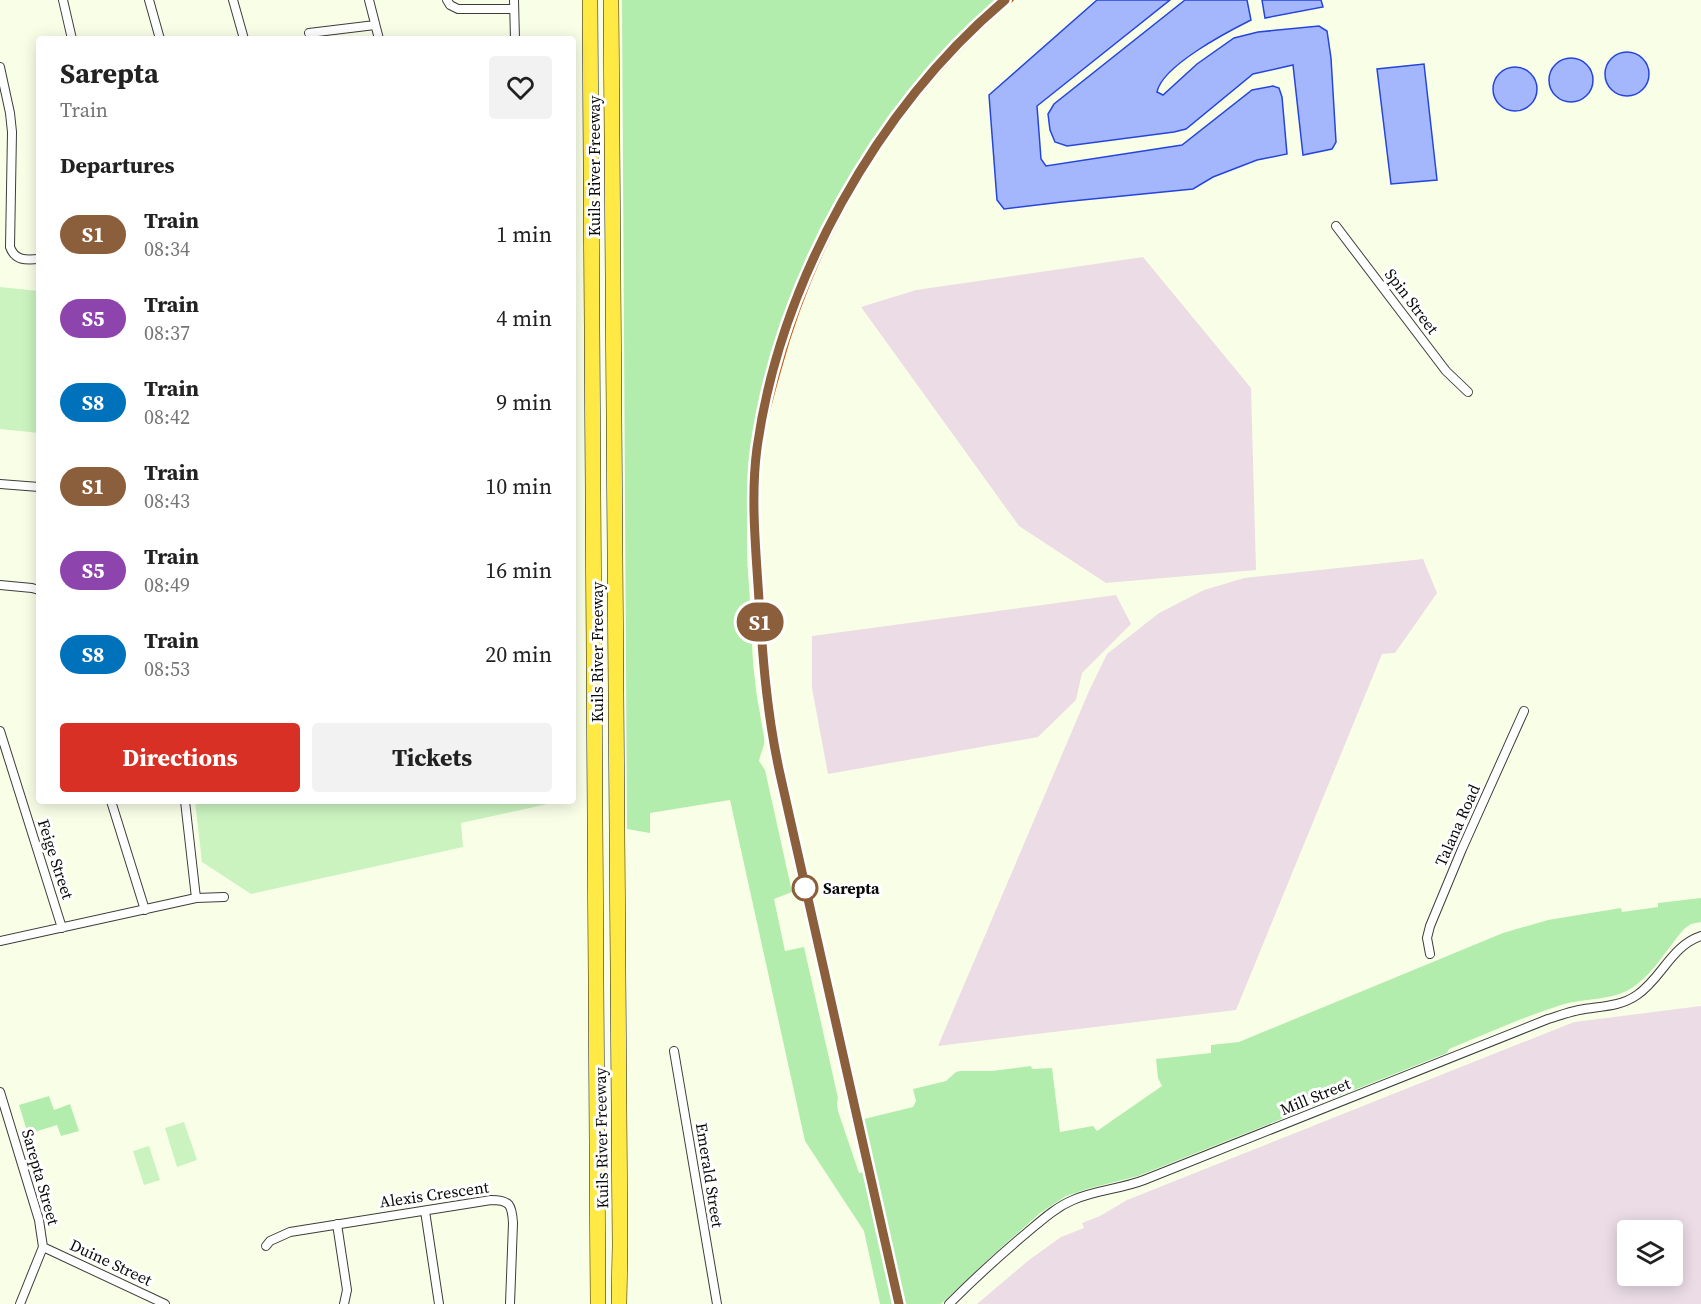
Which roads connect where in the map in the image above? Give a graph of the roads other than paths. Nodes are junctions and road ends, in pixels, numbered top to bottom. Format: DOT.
graph roads {
  1 [pos="63,0"];
  2 [pos="149,0"];
  3 [pos="234,0"];
  4 [pos="369,0"];
  5 [pos="447,0"];
  6 [pos="590,0"];
  7 [pos="610,0"];
  8 [pos="514,4"];
  9 [pos="375,25"];
  10 [pos="309,33"];
  11 [pos="71,36"];
  12 [pos="159,36"];
  13 [pos="243,36"];
  14 [pos="378,36"];
  15 [pos="515,36"];
  16 [pos="0,67"];
  17 [pos="1336,226"];
  18 [pos="36,259"];
  19 [pos="1468,392"];
  20 [pos="0,484"];
  21 [pos="36,488"];
  22 [pos="0,585"];
  23 [pos="36,589"];
  24 [pos="1524,711"];
  25 [pos="0,731"];
  26 [pos="112,804"];
  27 [pos="185,804"];
  28 [pos="224,897"];
  29 [pos="196,898"];
  30 [pos="145,910"];
  31 [pos="62,928"];
  32 [pos="1701,936"];
  33 [pos="0,941"];
  34 [pos="1430,954"];
  35 [pos="674,1051"];
  36 [pos="0,1092"];
  37 [pos="425,1211"];
  38 [pos="337,1224"];
  39 [pos="266,1246"];
  40 [pos="43,1247"];
  41 [pos="20,1304"];
  42 [pos="165,1304"];
  43 [pos="344,1304"];
  44 [pos="439,1304"];
  45 [pos="510,1304"];
  46 [pos="598,1304"];
  47 [pos="619,1304"];
  48 [pos="717,1304"];
  49 [pos="949,1304"];
  1 -- 11 [label="street"];
  2 -- 12 [label="street"];
  3 -- 13 [label="street"];
  4 -- 9 [label="street"];
  5 -- 8 [label="street"];
  6 -- 46 [label="highway, Kuils River Freeway"];
  7 -- 47 [label="highway, Kuils River Freeway"];
  8 -- 15 [label="street"];
  9 -- 10 [label="street"];
  9 -- 14 [label="street"];
  16 -- 18 [label="street"];
  17 -- 19 [label="street, Spin Street"];
  20 -- 21 [label="street"];
  22 -- 23 [label="street"];
  24 -- 34 [label="street, Talana Road"];
  25 -- 31 [label="street, Feige Street"];
  26 -- 30 [label="street"];
  27 -- 29 [label="street"];
  28 -- 29 [label="street"];
  29 -- 30 [label="street"];
  30 -- 31 [label="street"];
  31 -- 33 [label="street"];
  32 -- 49 [label="street, Mill Street"];
  35 -- 48 [label="street, Emerald Street"];
  36 -- 40 [label="street, Sarepta Street"];
  37 -- 38 [label="street, Alexis Crescent"];
  37 -- 44 [label="street"];
  37 -- 45 [label="street, Alexis Crescent"];
  38 -- 39 [label="street, Alexis Crescent"];
  38 -- 43 [label="street"];
  40 -- 41 [label="street, Sarepta Street"];
  40 -- 42 [label="street, Duine Street"];
}
